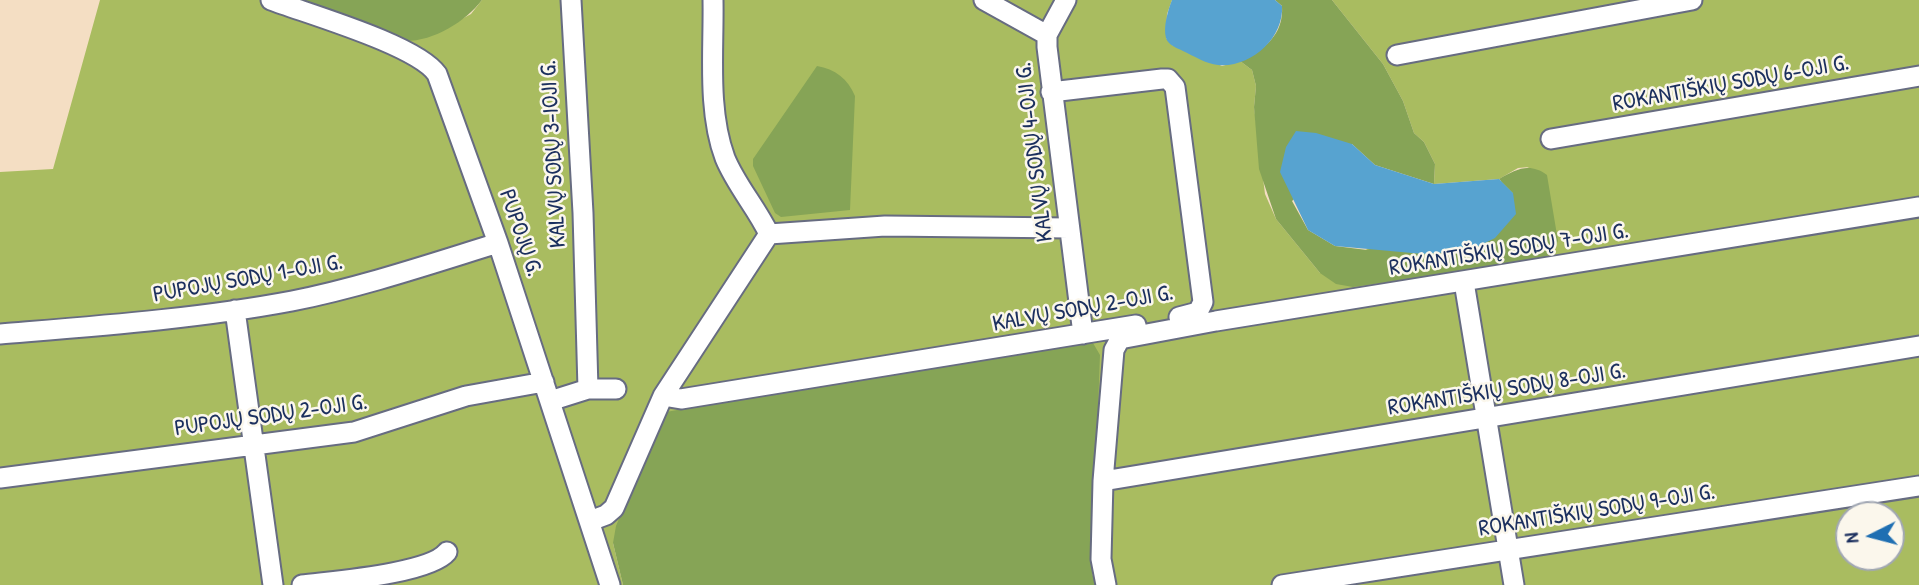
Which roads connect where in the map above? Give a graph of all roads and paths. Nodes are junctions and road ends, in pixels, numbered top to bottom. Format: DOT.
graph roads {
  1 [pos="271,0"];
  2 [pos="571,0"];
  3 [pos="713,0"];
  4 [pos="984,0"];
  5 [pos="1066,0"];
  6 [pos="1692,0"];
  7 [pos="1047,35"];
  8 [pos="1397,55"];
  9 [pos="1919,76"];
  10 [pos="1051,92"];
  11 [pos="1551,139"];
  12 [pos="1919,207"];
  13 [pos="1069,228"];
  14 [pos="769,234"];
  15 [pos="498,243"];
  16 [pos="1464,282"];
  17 [pos="235,310"];
  18 [pos="0,334"];
  19 [pos="1083,334"];
  20 [pos="1919,346"];
  21 [pos="588,389"];
  22 [pos="617,389"];
  23 [pos="547,391"];
  24 [pos="663,396"];
  25 [pos="1485,418"];
  26 [pos="252,445"];
  27 [pos="0,478"];
  28 [pos="1103,481"];
  29 [pos="1919,485"];
  30 [pos="590,521"];
  31 [pos="1508,549"];
  32 [pos="447,552"];
  33 [pos="273,585"];
  34 [pos="302,585"];
  35 [pos="610,585"];
  36 [pos="1106,585"];
  37 [pos="1282,585"];
  38 [pos="1514,585"];
  1 -- 15 [label="street, PUPOJŲ G."];
  2 -- 21 [label="street, KALVŲ SODŲ 3-IOJI G."];
  3 -- 14 [label="street"];
  4 -- 7 [label="street, KALVŲ SODŲ 4-OJI G."];
  5 -- 7 [label="street"];
  6 -- 8 [label="street"];
  7 -- 10 [label="street, KALVŲ SODŲ 4-OJI G."];
  9 -- 11 [label="street, ROKANTIŠKIŲ SODŲ 6-OJI G."];
  10 -- 13 [label="street, KALVŲ SODŲ 4-OJI G."];
  10 -- 19 [label="street, KALVŲ SODŲ 2-OJI G."];
  12 -- 16 [label="street, ROKANTIŠKIŲ SODŲ 7-OJI G."];
  13 -- 14 [label="street"];
  13 -- 19 [label="street, KALVŲ SODŲ 4-OJI G."];
  14 -- 24 [label="street"];
  15 -- 17 [label="street, PUPOJŲ SODŲ 1-OJI G."];
  15 -- 23 [label="street, PUPOJŲ G."];
  16 -- 25 [label="street"];
  16 -- 28 [label="street, ROKANTIŠKIŲ SODŲ 7-OJI G."];
  17 -- 18 [label="street, PUPOJŲ SODŲ 1-OJI G."];
  17 -- 26 [label="street"];
  19 -- 24 [label="street, KALVŲ SODŲ 2-OJI G."];
  20 -- 25 [label="street, ROKANTIŠKIŲ SODŲ 8-OJI G."];
  21 -- 22 [label="street"];
  21 -- 23 [label="street"];
  23 -- 26 [label="street, PUPOJŲ SODŲ 2-OJI G."];
  23 -- 30 [label="street, PUPOJŲ G."];
  24 -- 30 [label="street"];
  25 -- 28 [label="street, ROKANTIŠKIŲ SODŲ 8-OJI G."];
  25 -- 31 [label="street"];
  26 -- 27 [label="street, PUPOJŲ SODŲ 2-OJI G."];
  26 -- 33 [label="street"];
  28 -- 36 [label="street"];
  29 -- 31 [label="street, ROKANTIŠKIŲ SODŲ 9-OJI G."];
  30 -- 35 [label="street, PUPOJŲ G."];
  31 -- 37 [label="street, ROKANTIŠKIŲ SODŲ 9-OJI G."];
  31 -- 38 [label="street"];
  32 -- 34 [label="street"];
}
